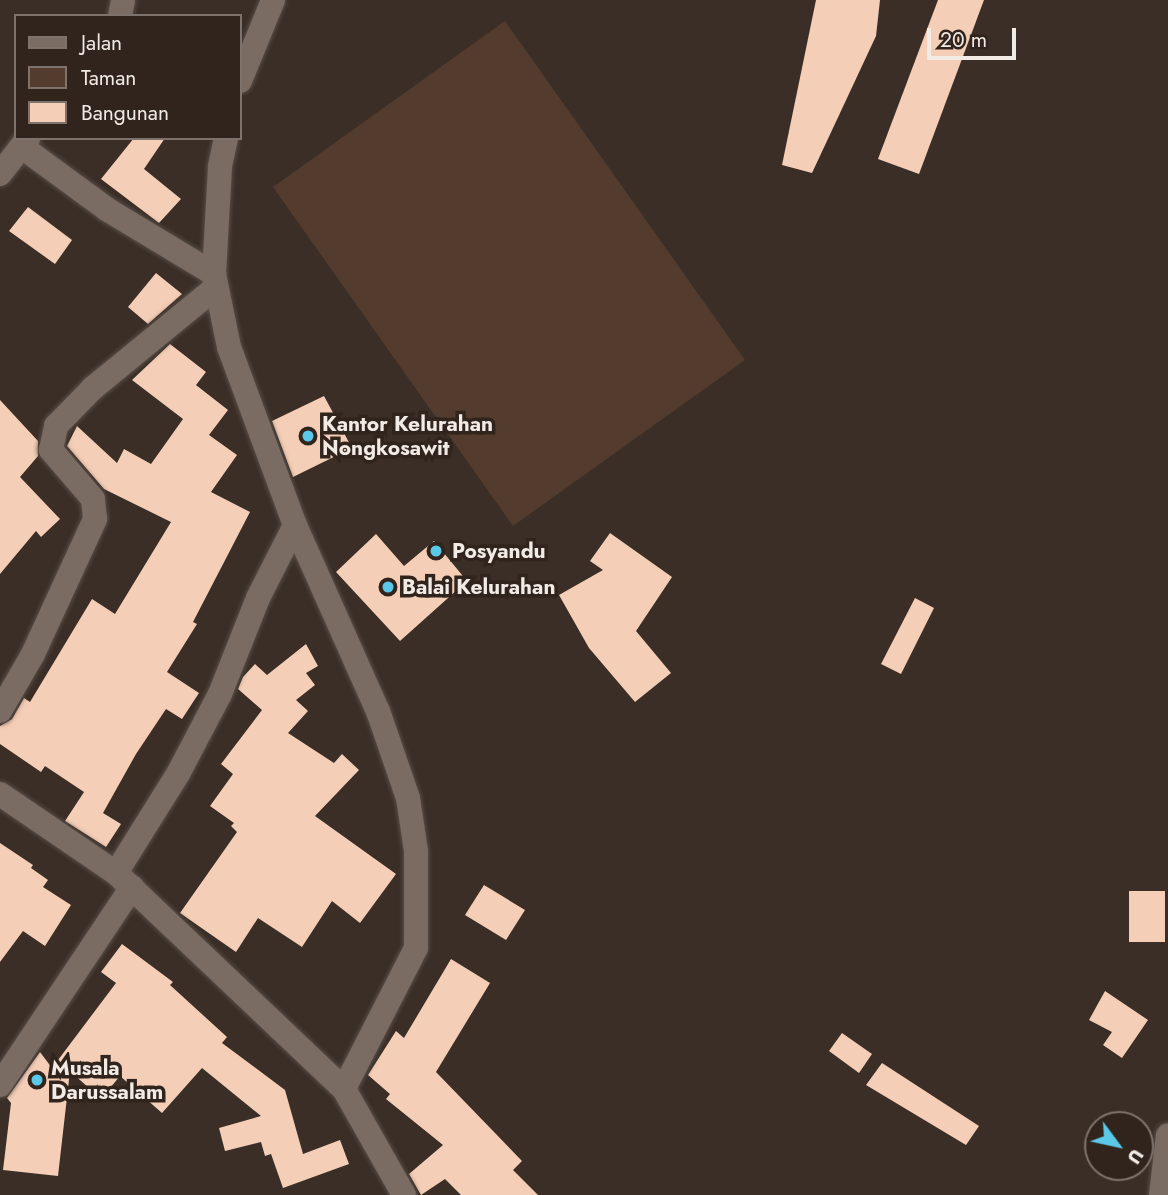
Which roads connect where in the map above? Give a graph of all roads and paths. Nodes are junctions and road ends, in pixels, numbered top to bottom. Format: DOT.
graph roads {
  1 [pos="273,0"];
  2 [pos="242,76"];
  3 [pos="226,140"];
  4 [pos="25,142"];
  5 [pos="0,174"];
  6 [pos="214,281"];
  7 [pos="295,525"];
  8 [pos="0,711"];
  9 [pos="0,794"];
  10 [pos="124,880"];
  11 [pos="0,1085"];
  12 [pos="344,1089"];
  13 [pos="1168,1135"];
  14 [pos="404,1195"];
  15 [pos="1161,1195"];
  1 -- 2 [label="street"];
  3 -- 6 [label="street"];
  4 -- 5 [label="street"];
  4 -- 6 [label="street"];
  6 -- 7 [label="street"];
  6 -- 8 [label="street"];
  7 -- 10 [label="street"];
  7 -- 12 [label="street"];
  9 -- 10 [label="street"];
  10 -- 11 [label="street"];
  10 -- 12 [label="street"];
  12 -- 14 [label="street"];
  13 -- 15 [label="street"];
}
